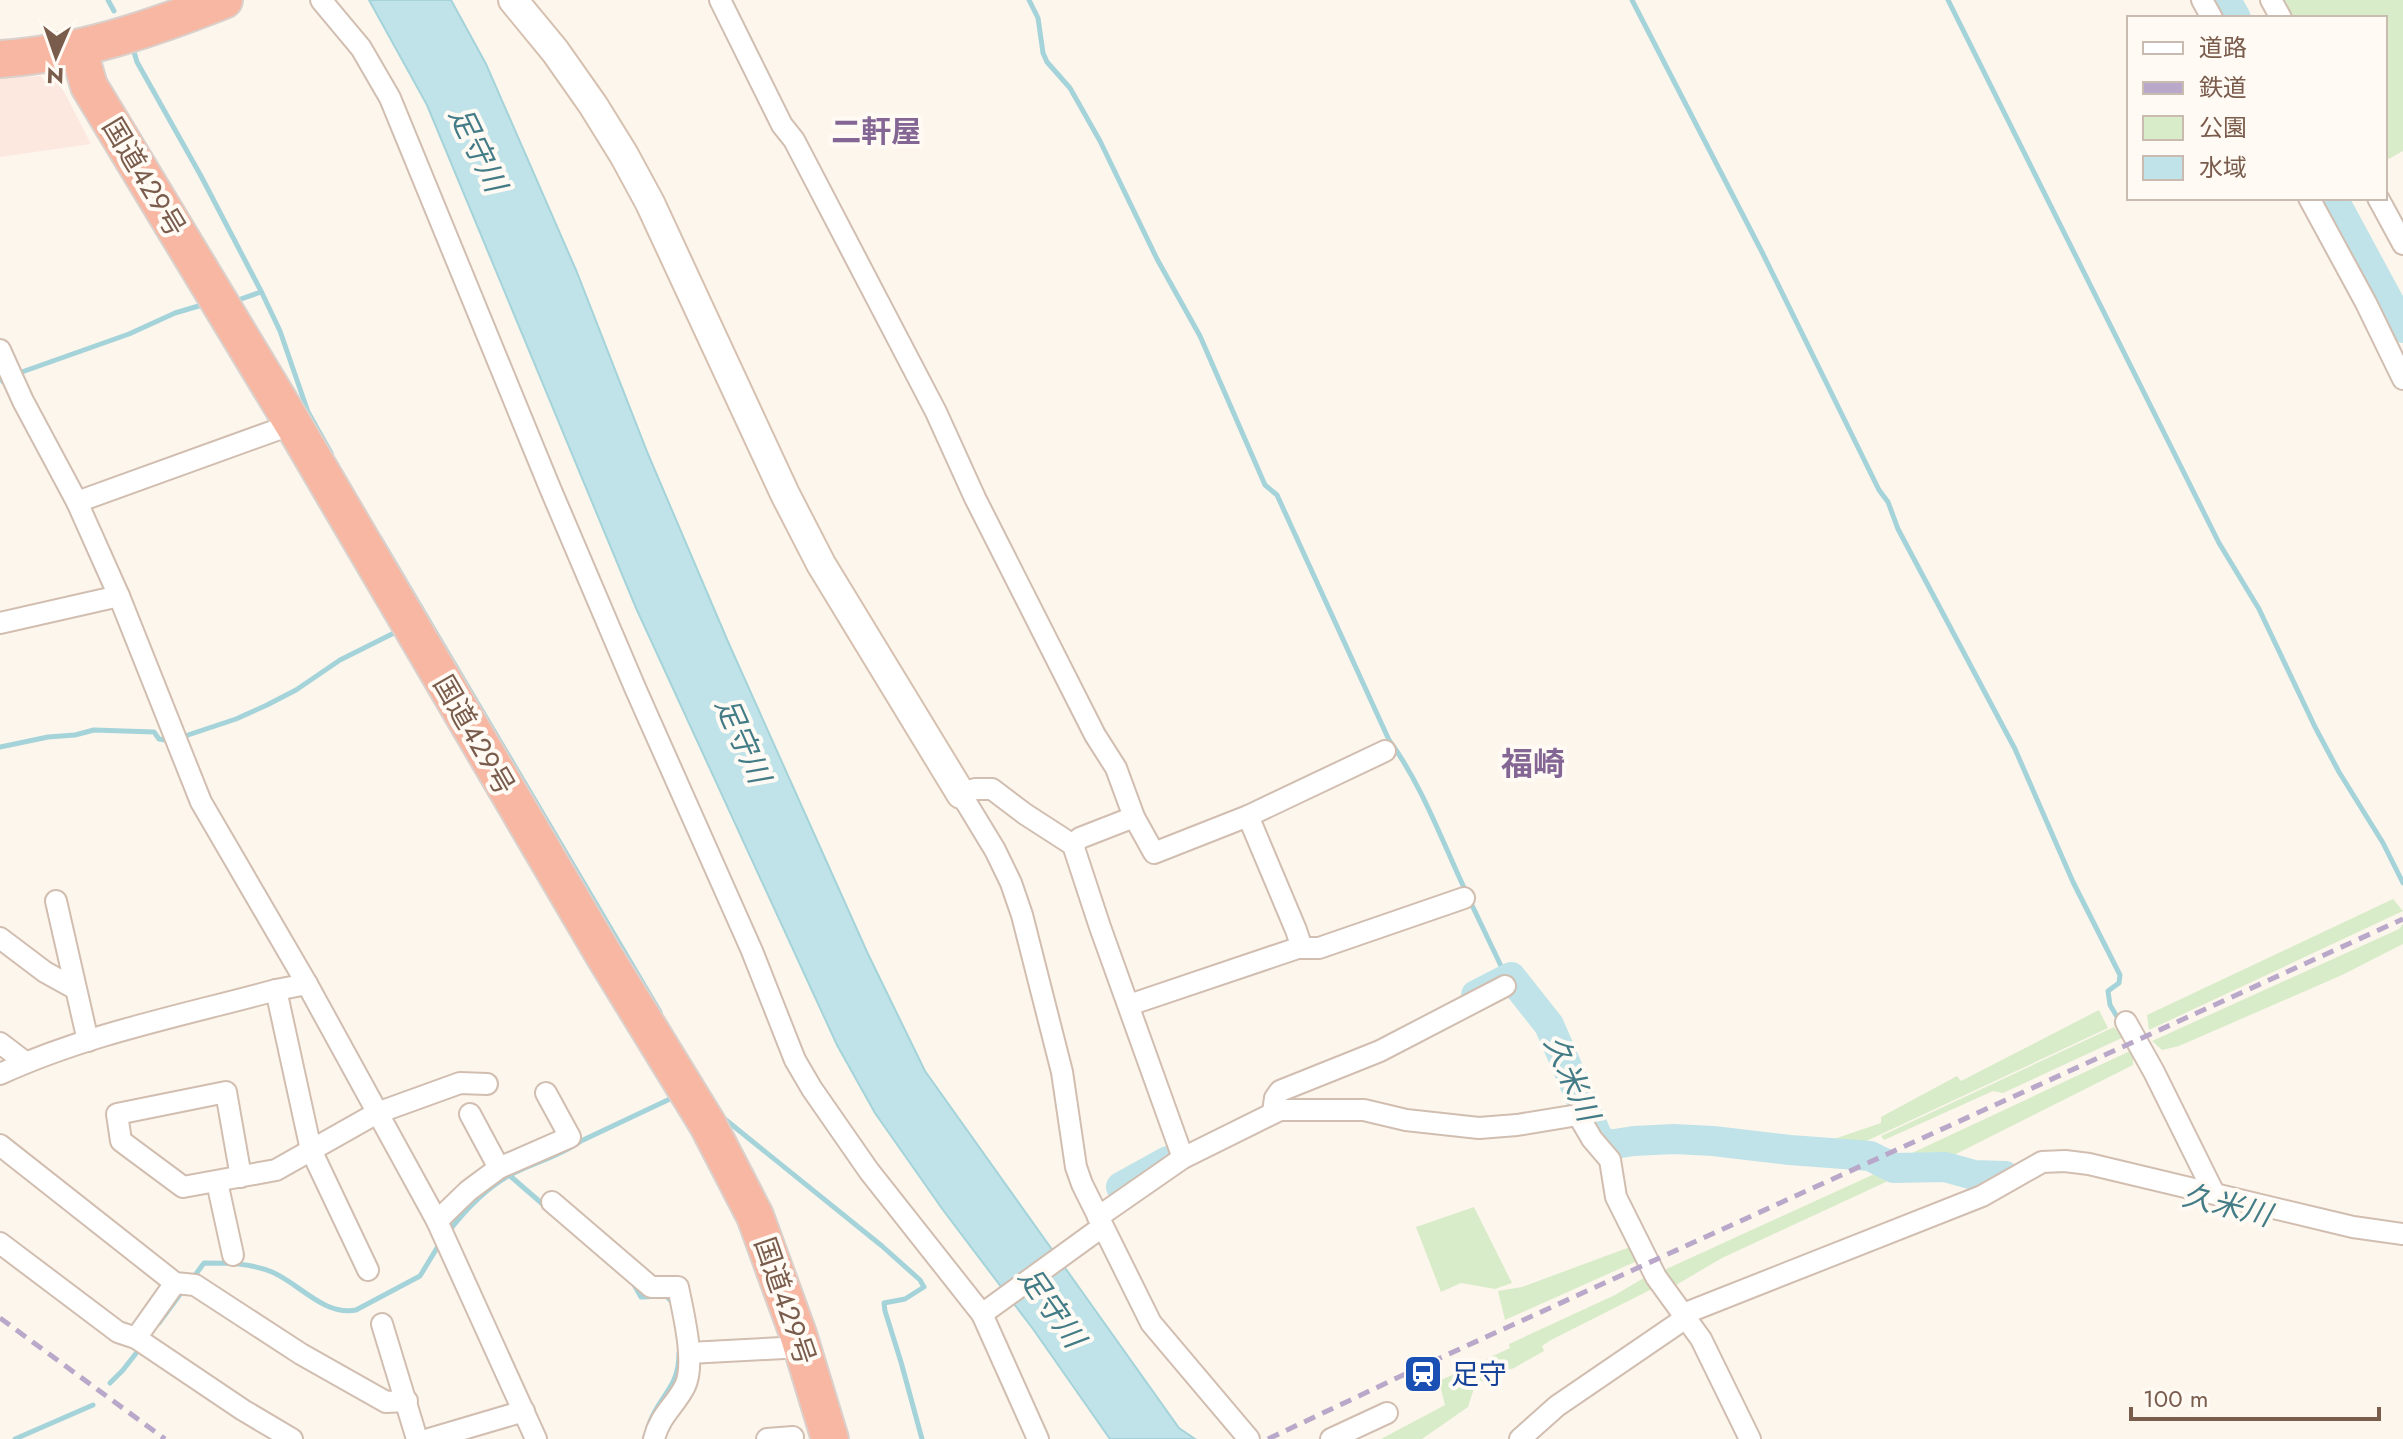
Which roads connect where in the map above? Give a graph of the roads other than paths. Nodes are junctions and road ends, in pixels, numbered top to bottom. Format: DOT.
graph roads {
  1 [pos="224,0"];
  2 [pos="321,0"];
  3 [pos="513,0"];
  4 [pos="720,0"];
  5 [pos="78,48"];
  6 [pos="0,59"];
  7 [pos="2310,200"];
  8 [pos="2379,200"];
  9 [pos="2403,244"];
  10 [pos="0,350"];
  11 [pos="2403,379"];
  12 [pos="293,424"];
  13 [pos="77,502"];
  14 [pos="119,596"];
  15 [pos="0,623"];
  16 [pos="1385,751"];
  17 [pos="961,794"];
  18 [pos="1248,816"];
  19 [pos="1134,817"];
  20 [pos="1073,845"];
  21 [pos="1464,898"];
  22 [pos="56,901"];
  23 [pos="0,938"];
  24 [pos="1302,948"];
  25 [pos="307,984"];
  26 [pos="1505,986"];
  27 [pos="74,988"];
  28 [pos="276,990"];
  29 [pos="1129,1005"];
  30 [pos="2126,1022"];
  31 [pos="88,1041"];
  32 [pos="0,1043"];
  33 [pos="25,1062"];
  34 [pos="0,1074"];
  35 [pos="487,1084"];
  36 [pos="546,1093"];
  37 [pos="1273,1112"];
  38 [pos="377,1113"];
  39 [pos="470,1114"];
  40 [pos="0,1145"];
  41 [pos="311,1150"];
  42 [pos="1183,1158"];
  43 [pos="499,1168"];
  44 [pos="241,1177"];
  45 [pos="217,1182"];
  46 [pos="2214,1193"];
  47 [pos="552,1202"];
  48 [pos="437,1221"];
  49 [pos="1096,1227"];
  50 [pos="2403,1234"];
  51 [pos="0,1243"];
  52 [pos="233,1255"];
  53 [pos="368,1270"];
  54 [pos="184,1284"];
  55 [pos="985,1312"];
  56 [pos="1684,1317"];
  57 [pos="382,1324"];
  58 [pos="141,1341"];
  59 [pos="802,1347"];
  60 [pos="689,1353"];
  61 [pos="407,1401"];
  62 [pos="524,1411"];
  63 [pos="1387,1413"];
  64 [pos="793,1437"];
  65 [pos="292,1439"];
  66 [pos="417,1439"];
  67 [pos="429,1439"];
  68 [pos="536,1439"];
  69 [pos="654,1439"];
  70 [pos="767,1439"];
  71 [pos="830,1439"];
  72 [pos="1038,1439"];
  73 [pos="1249,1439"];
  74 [pos="1331,1439"];
  75 [pos="1520,1439"];
  76 [pos="1750,1439"];
  1 -- 5 [label="highway"];
  2 -- 55 [label="street"];
  3 -- 17 [label="street"];
  4 -- 19 [label="street"];
  5 -- 6 [label="highway"];
  5 -- 12 [label="highway, 国道429号"];
  7 -- 11 [label="street"];
  8 -- 9 [label="street"];
  10 -- 13 [label="street"];
  12 -- 13 [label="street"];
  12 -- 59 [label="highway, 国道429号"];
  13 -- 14 [label="street"];
  14 -- 15 [label="street"];
  14 -- 25 [label="street"];
  16 -- 18 [label="street"];
  17 -- 20 [label="street"];
  17 -- 49 [label="street"];
  18 -- 19 [label="street"];
  18 -- 24 [label="street"];
  19 -- 20 [label="street"];
  20 -- 29 [label="street"];
  21 -- 24 [label="street"];
  22 -- 27 [label="street"];
  23 -- 27 [label="street"];
  24 -- 29 [label="street"];
  25 -- 28 [label="street"];
  25 -- 38 [label="street"];
  26 -- 37 [label="street"];
  27 -- 31 [label="street"];
  28 -- 31 [label="street"];
  28 -- 41 [label="street"];
  29 -- 42 [label="street"];
  30 -- 46 [label="street"];
  31 -- 33 [label="street"];
  32 -- 33 [label="street"];
  33 -- 34 [label="street"];
  35 -- 38 [label="street"];
  36 -- 43 [label="street"];
  37 -- 42 [label="street"];
  37 -- 56 [label="street"];
  38 -- 41 [label="street"];
  38 -- 48 [label="street"];
  39 -- 43 [label="street"];
  40 -- 54 [label="street"];
  41 -- 44 [label="street"];
  41 -- 53 [label="street"];
  42 -- 49 [label="street"];
  43 -- 48 [label="street"];
  44 -- 45 [label="street"];
  44 -- 45 [label="street"];
  45 -- 52 [label="street"];
  46 -- 50 [label="street"];
  46 -- 56 [label="street"];
  47 -- 60 [label="street"];
  48 -- 62 [label="street"];
  49 -- 55 [label="street"];
  49 -- 73 [label="street"];
  51 -- 58 [label="street"];
  54 -- 58 [label="street"];
  54 -- 61 [label="street"];
  55 -- 72 [label="street"];
  56 -- 75 [label="street"];
  56 -- 76 [label="street"];
  57 -- 61 [label="street"];
  58 -- 65 [label="street"];
  59 -- 60 [label="street"];
  59 -- 71 [label="highway, 国道429号"];
  60 -- 69 [label="street"];
  61 -- 66 [label="street"];
  62 -- 67 [label="street"];
  62 -- 68 [label="street"];
  63 -- 74 [label="street"];
  64 -- 70 [label="street"];
}
